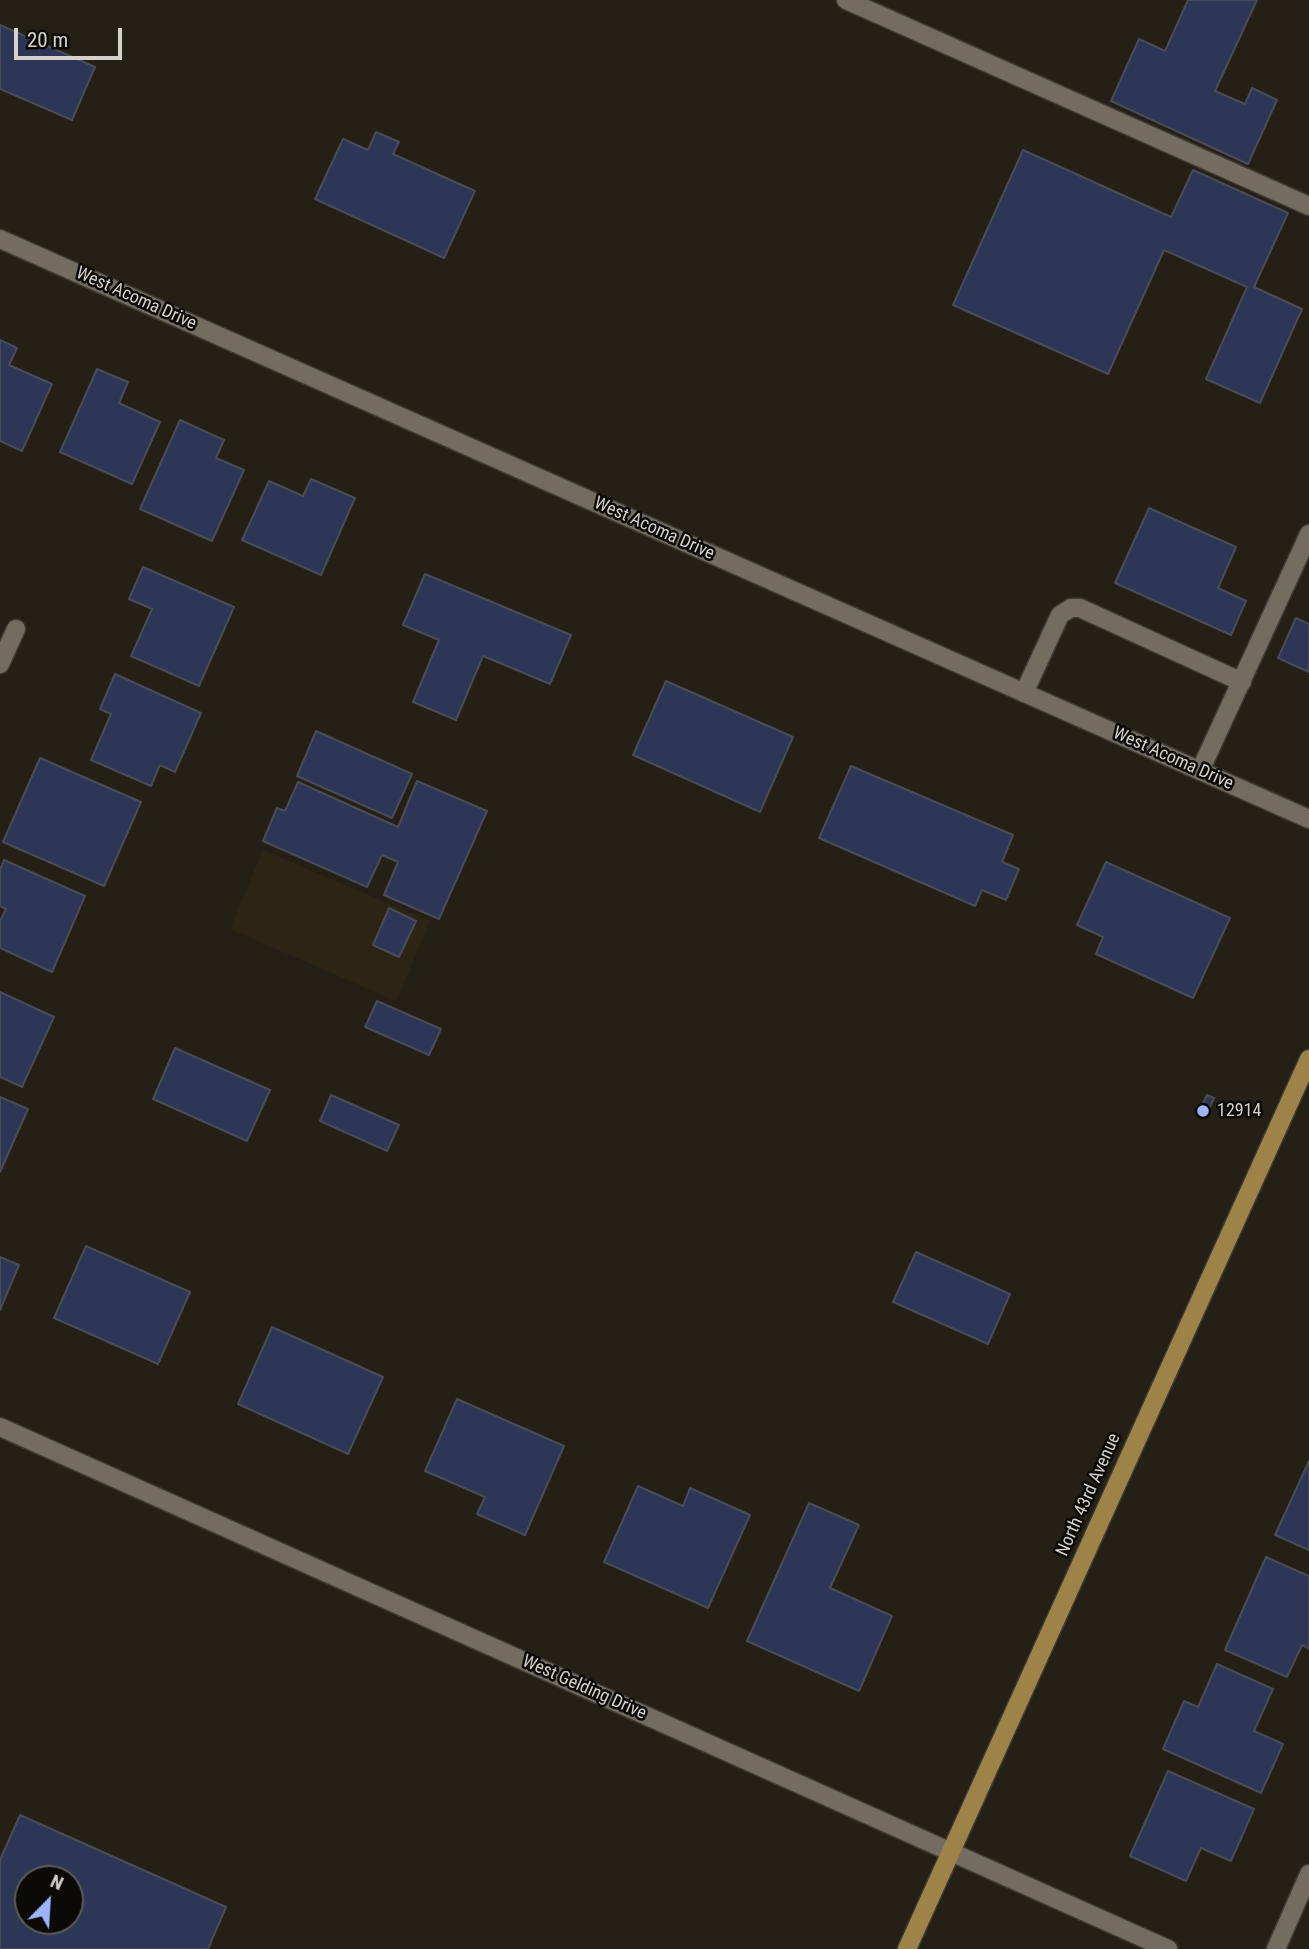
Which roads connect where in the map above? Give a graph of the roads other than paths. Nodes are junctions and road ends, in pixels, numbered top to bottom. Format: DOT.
graph roads {
  1 [pos="846,0"];
  2 [pos="1309,206"];
  3 [pos="0,239"];
  4 [pos="1309,534"];
  5 [pos="16,629"];
  6 [pos="0,664"];
  7 [pos="1242,681"];
  8 [pos="1024,693"];
  9 [pos="1200,771"];
  10 [pos="1309,819"];
  11 [pos="1309,1059"];
  12 [pos="0,1427"];
  13 [pos="950,1852"];
  14 [pos="1309,1874"];
  15 [pos="907,1949"];
  16 [pos="1168,1949"];
  17 [pos="1276,1949"];
  1 -- 2 [label="street"];
  3 -- 8 [label="street, West Acoma Drive"];
  4 -- 7 [label="street"];
  5 -- 6 [label="street"];
  7 -- 8 [label="street"];
  7 -- 9 [label="street"];
  8 -- 9 [label="street, West Acoma Drive"];
  9 -- 10 [label="street, West Acoma Drive"];
  11 -- 13 [label="main road, North 43rd Avenue"];
  12 -- 13 [label="street, West Gelding Drive"];
  13 -- 15 [label="main road, North 43rd Avenue"];
  13 -- 16 [label="street, West Gelding Drive"];
  14 -- 17 [label="street"];
}
